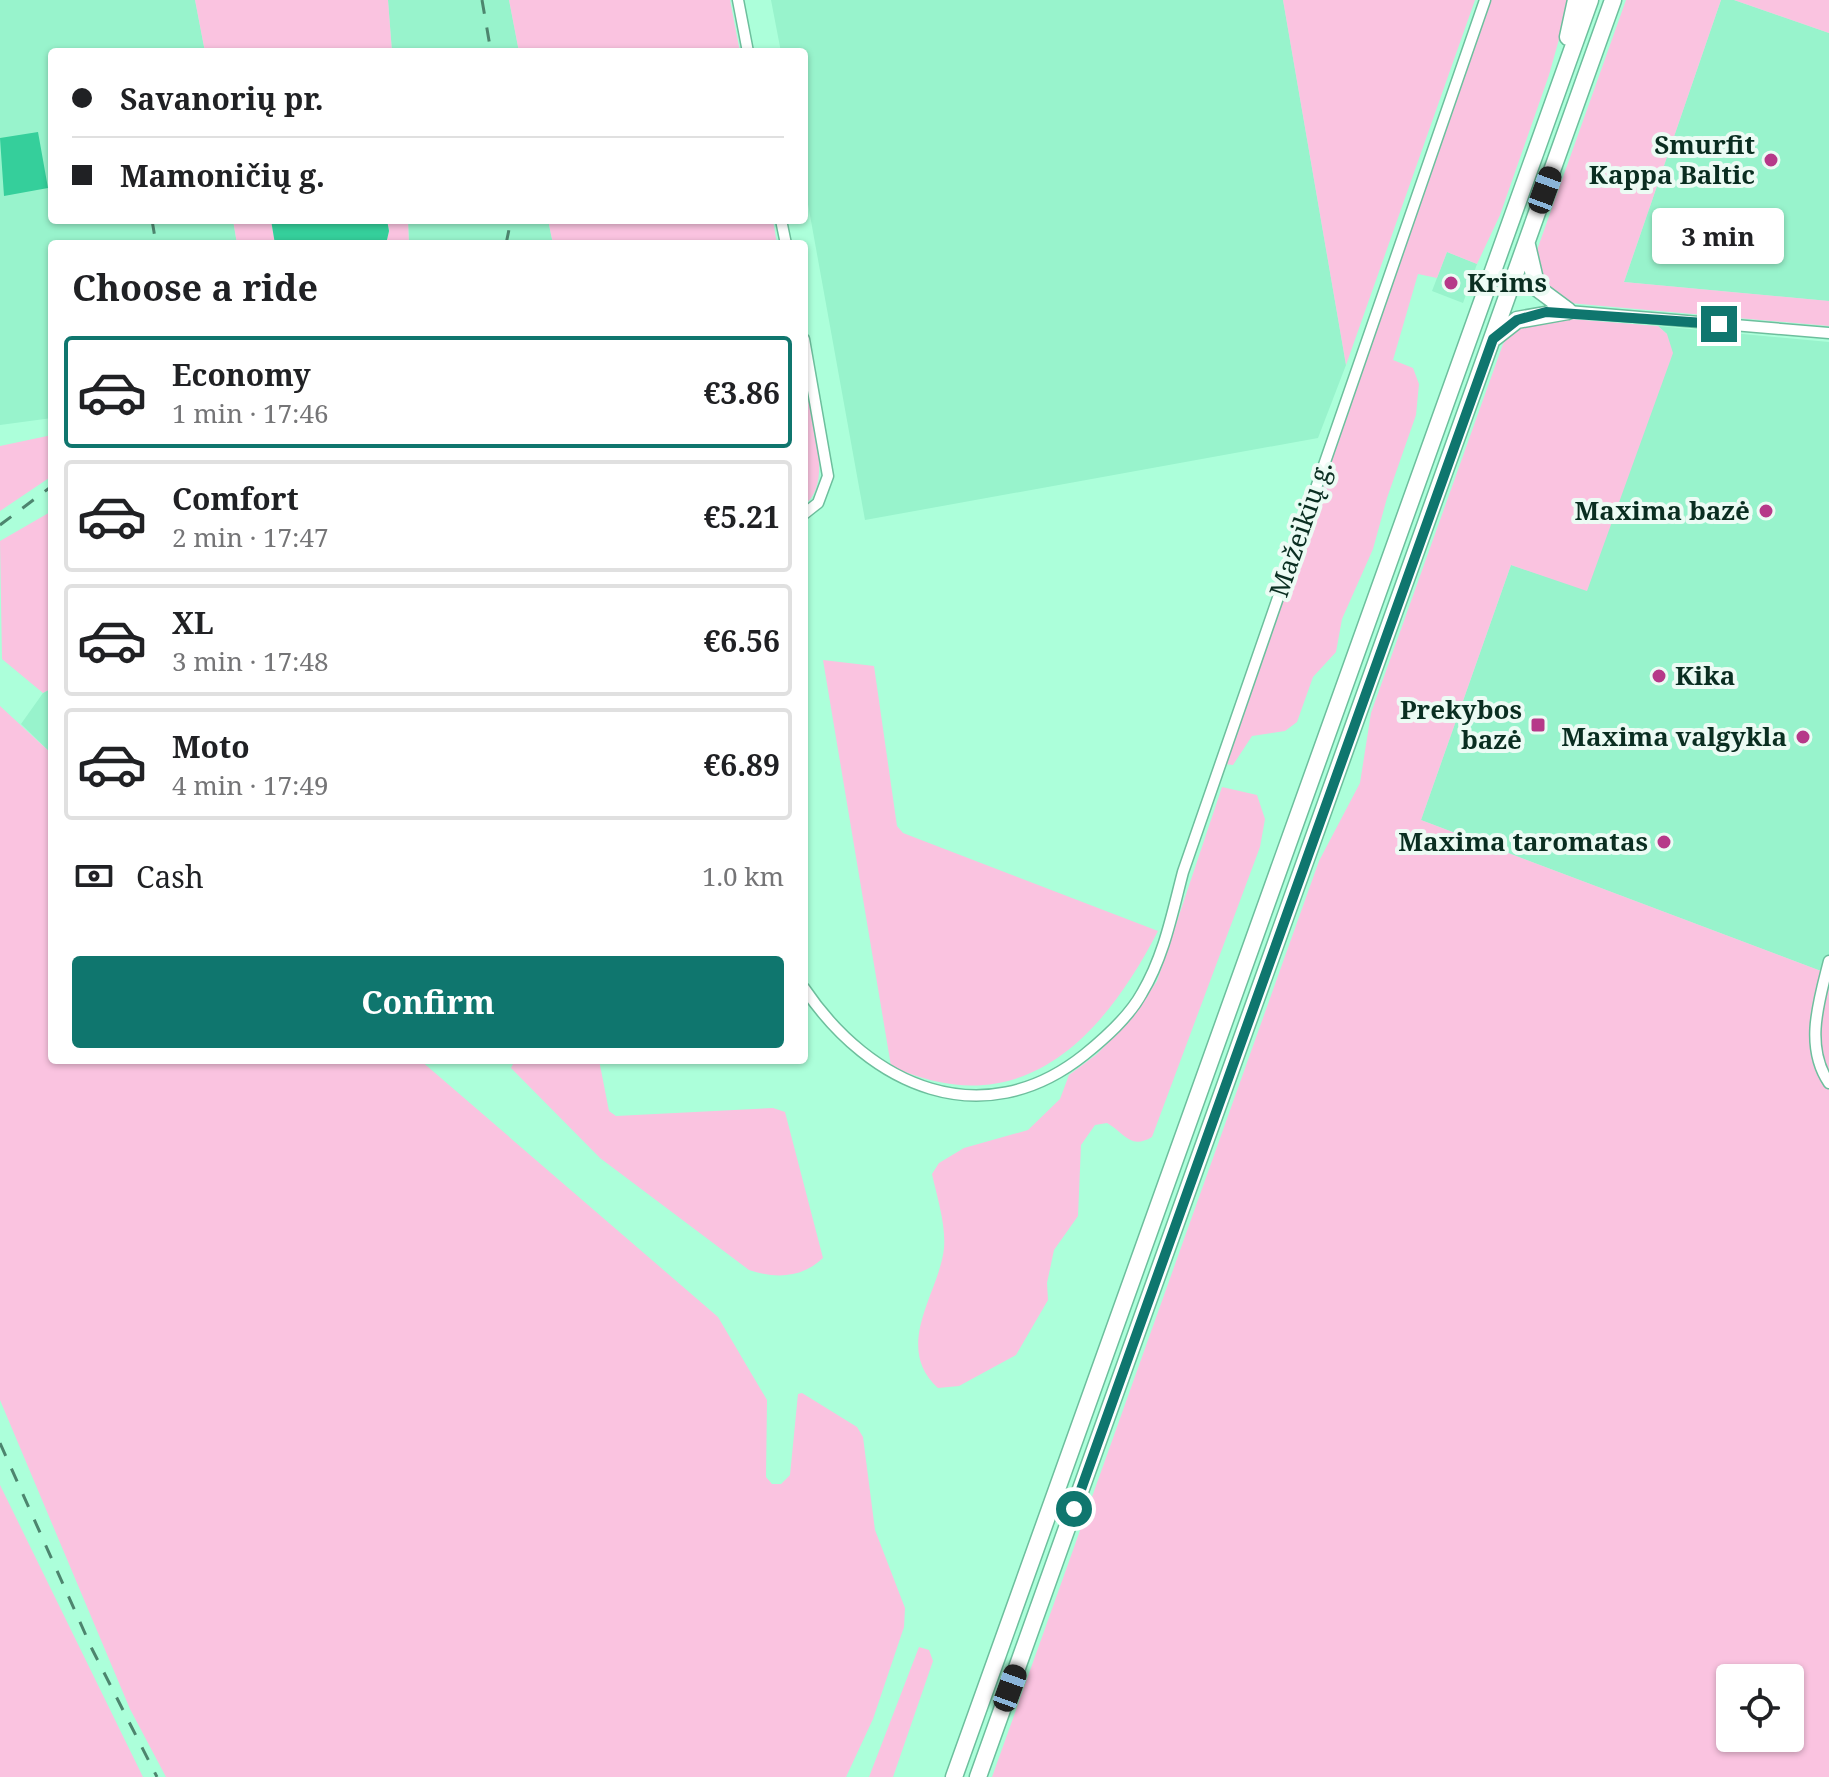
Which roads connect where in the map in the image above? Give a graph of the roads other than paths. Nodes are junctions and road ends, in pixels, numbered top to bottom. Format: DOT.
graph roads {
  1 [pos="738,0"];
  2 [pos="1485,0"];
  3 [pos="1576,0"];
  4 [pos="1590,0"];
  5 [pos="1613,0"];
  6 [pos="747,48"];
  7 [pos="1552,106"];
  8 [pos="1526,243"];
  9 [pos="1568,311"];
  10 [pos="1829,333"];
  11 [pos="1493,339"];
  12 [pos="808,362"];
  13 [pos="808,511"];
  14 [pos="1829,961"];
  15 [pos="808,993"];
  16 [pos="1829,1083"];
  17 [pos="954,1777"];
  18 [pos="978,1777"];
  1 -- 6 [label="street"];
  2 -- 15 [label="street, Mažeikių g."];
  3 -- 7 [label="highway"];
  4 -- 7 [label="highway"];
  5 -- 8 [label="highway"];
  7 -- 17 [label="highway"];
  8 -- 9 [label="highway"];
  8 -- 11 [label="highway"];
  9 -- 10 [label="street"];
  9 -- 11 [label="highway"];
  11 -- 18 [label="highway"];
  12 -- 13 [label="street"];
  14 -- 16 [label="street"];
}
